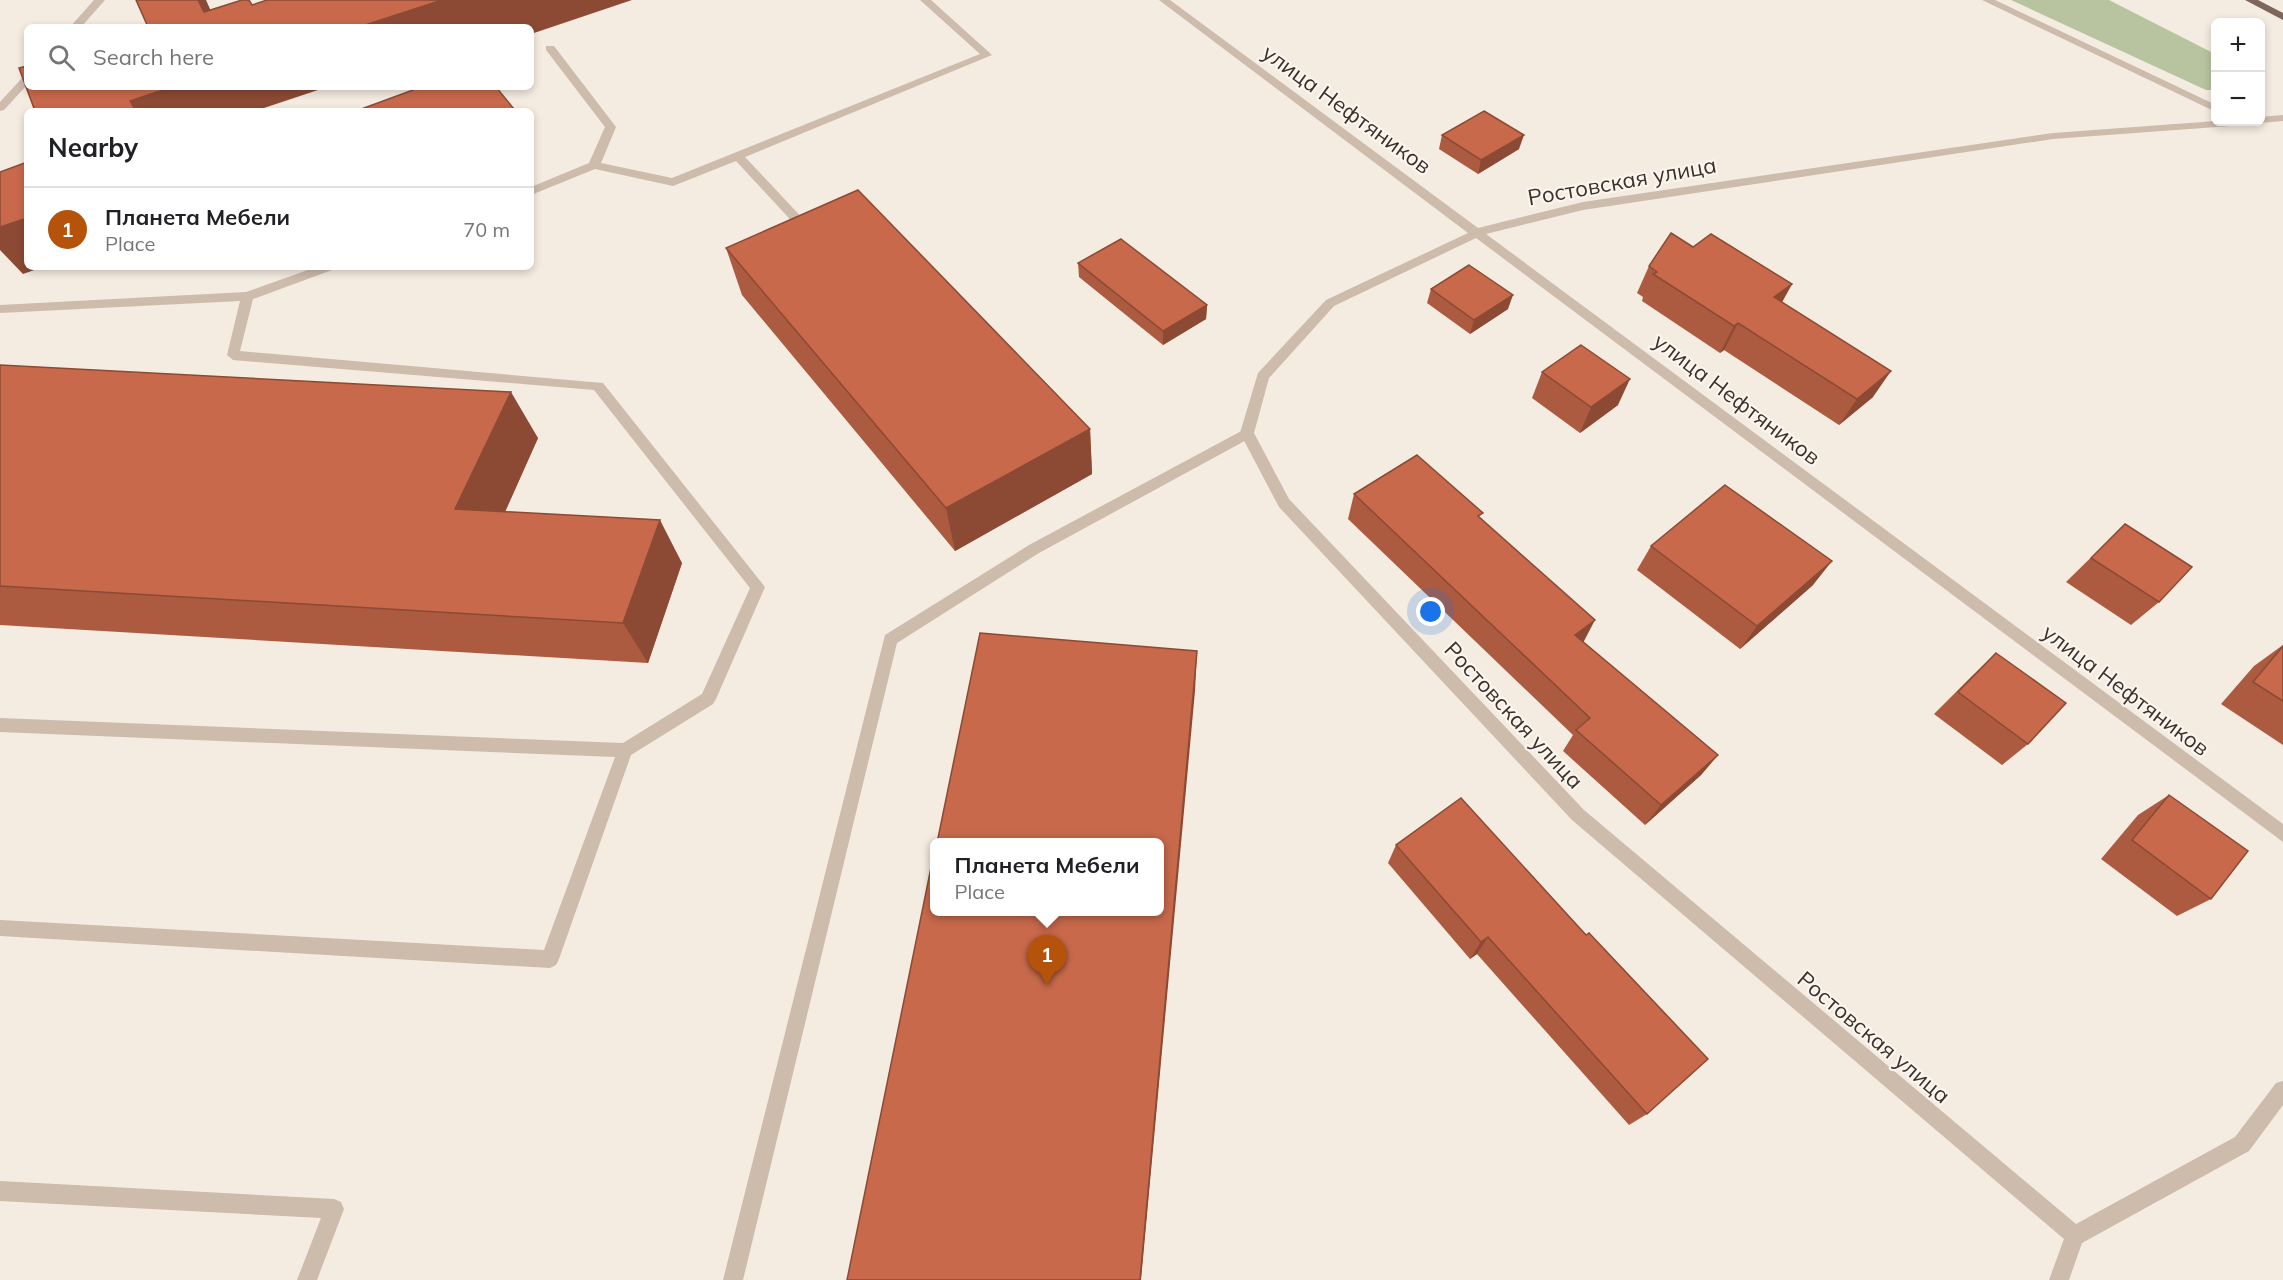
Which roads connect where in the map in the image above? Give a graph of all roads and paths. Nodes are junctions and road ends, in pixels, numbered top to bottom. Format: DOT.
graph roads {
  1 [pos="100,0"];
  2 [pos="925,0"];
  3 [pos="1164,0"];
  4 [pos="1987,0"];
  5 [pos="2250,0"];
  6 [pos="2283,17"];
  7 [pos="78,24"];
  8 [pos="550,48"];
  9 [pos="24,82"];
  10 [pos="2211,107"];
  11 [pos="0,108"];
  12 [pos="2283,118"];
  13 [pos="2265,120"];
  14 [pos="2211,125"];
  15 [pos="738,156"];
  16 [pos="594,165"];
  17 [pos="534,190"];
  18 [pos="803,226"];
  19 [pos="1479,232"];
  20 [pos="320,270"];
  21 [pos="247,296"];
  22 [pos="0,309"];
  23 [pos="1247,433"];
  24 [pos="0,725"];
  25 [pos="625,750"];
  26 [pos="2283,834"];
  27 [pos="0,928"];
  28 [pos="2283,1090"];
  29 [pos="0,1191"];
  30 [pos="2075,1236"];
  31 [pos="307,1280"];
  32 [pos="733,1280"];
  33 [pos="2059,1280"];
  1 -- 7 [label="street"];
  2 -- 15 [label="street"];
  3 -- 19 [label="street, улица Нефтяников"];
  4 -- 10 [label="street"];
  5 -- 6 [label="main road"];
  8 -- 16 [label="street"];
  9 -- 11 [label="street"];
  12 -- 13 [label="street"];
  14 -- 19 [label="street, Ростовская улица"];
  15 -- 16 [label="street"];
  15 -- 18 [label="street"];
  16 -- 17 [label="street"];
  19 -- 23 [label="street, Ростовская улица"];
  19 -- 26 [label="street, улица Нефтяников"];
  20 -- 21 [label="street"];
  21 -- 22 [label="street"];
  21 -- 25 [label="street"];
  23 -- 30 [label="street, Ростовская улица"];
  23 -- 32 [label="street"];
  24 -- 25 [label="street"];
  25 -- 27 [label="street"];
  28 -- 30 [label="street"];
  29 -- 31 [label="street"];
  30 -- 33 [label="street"];
}
